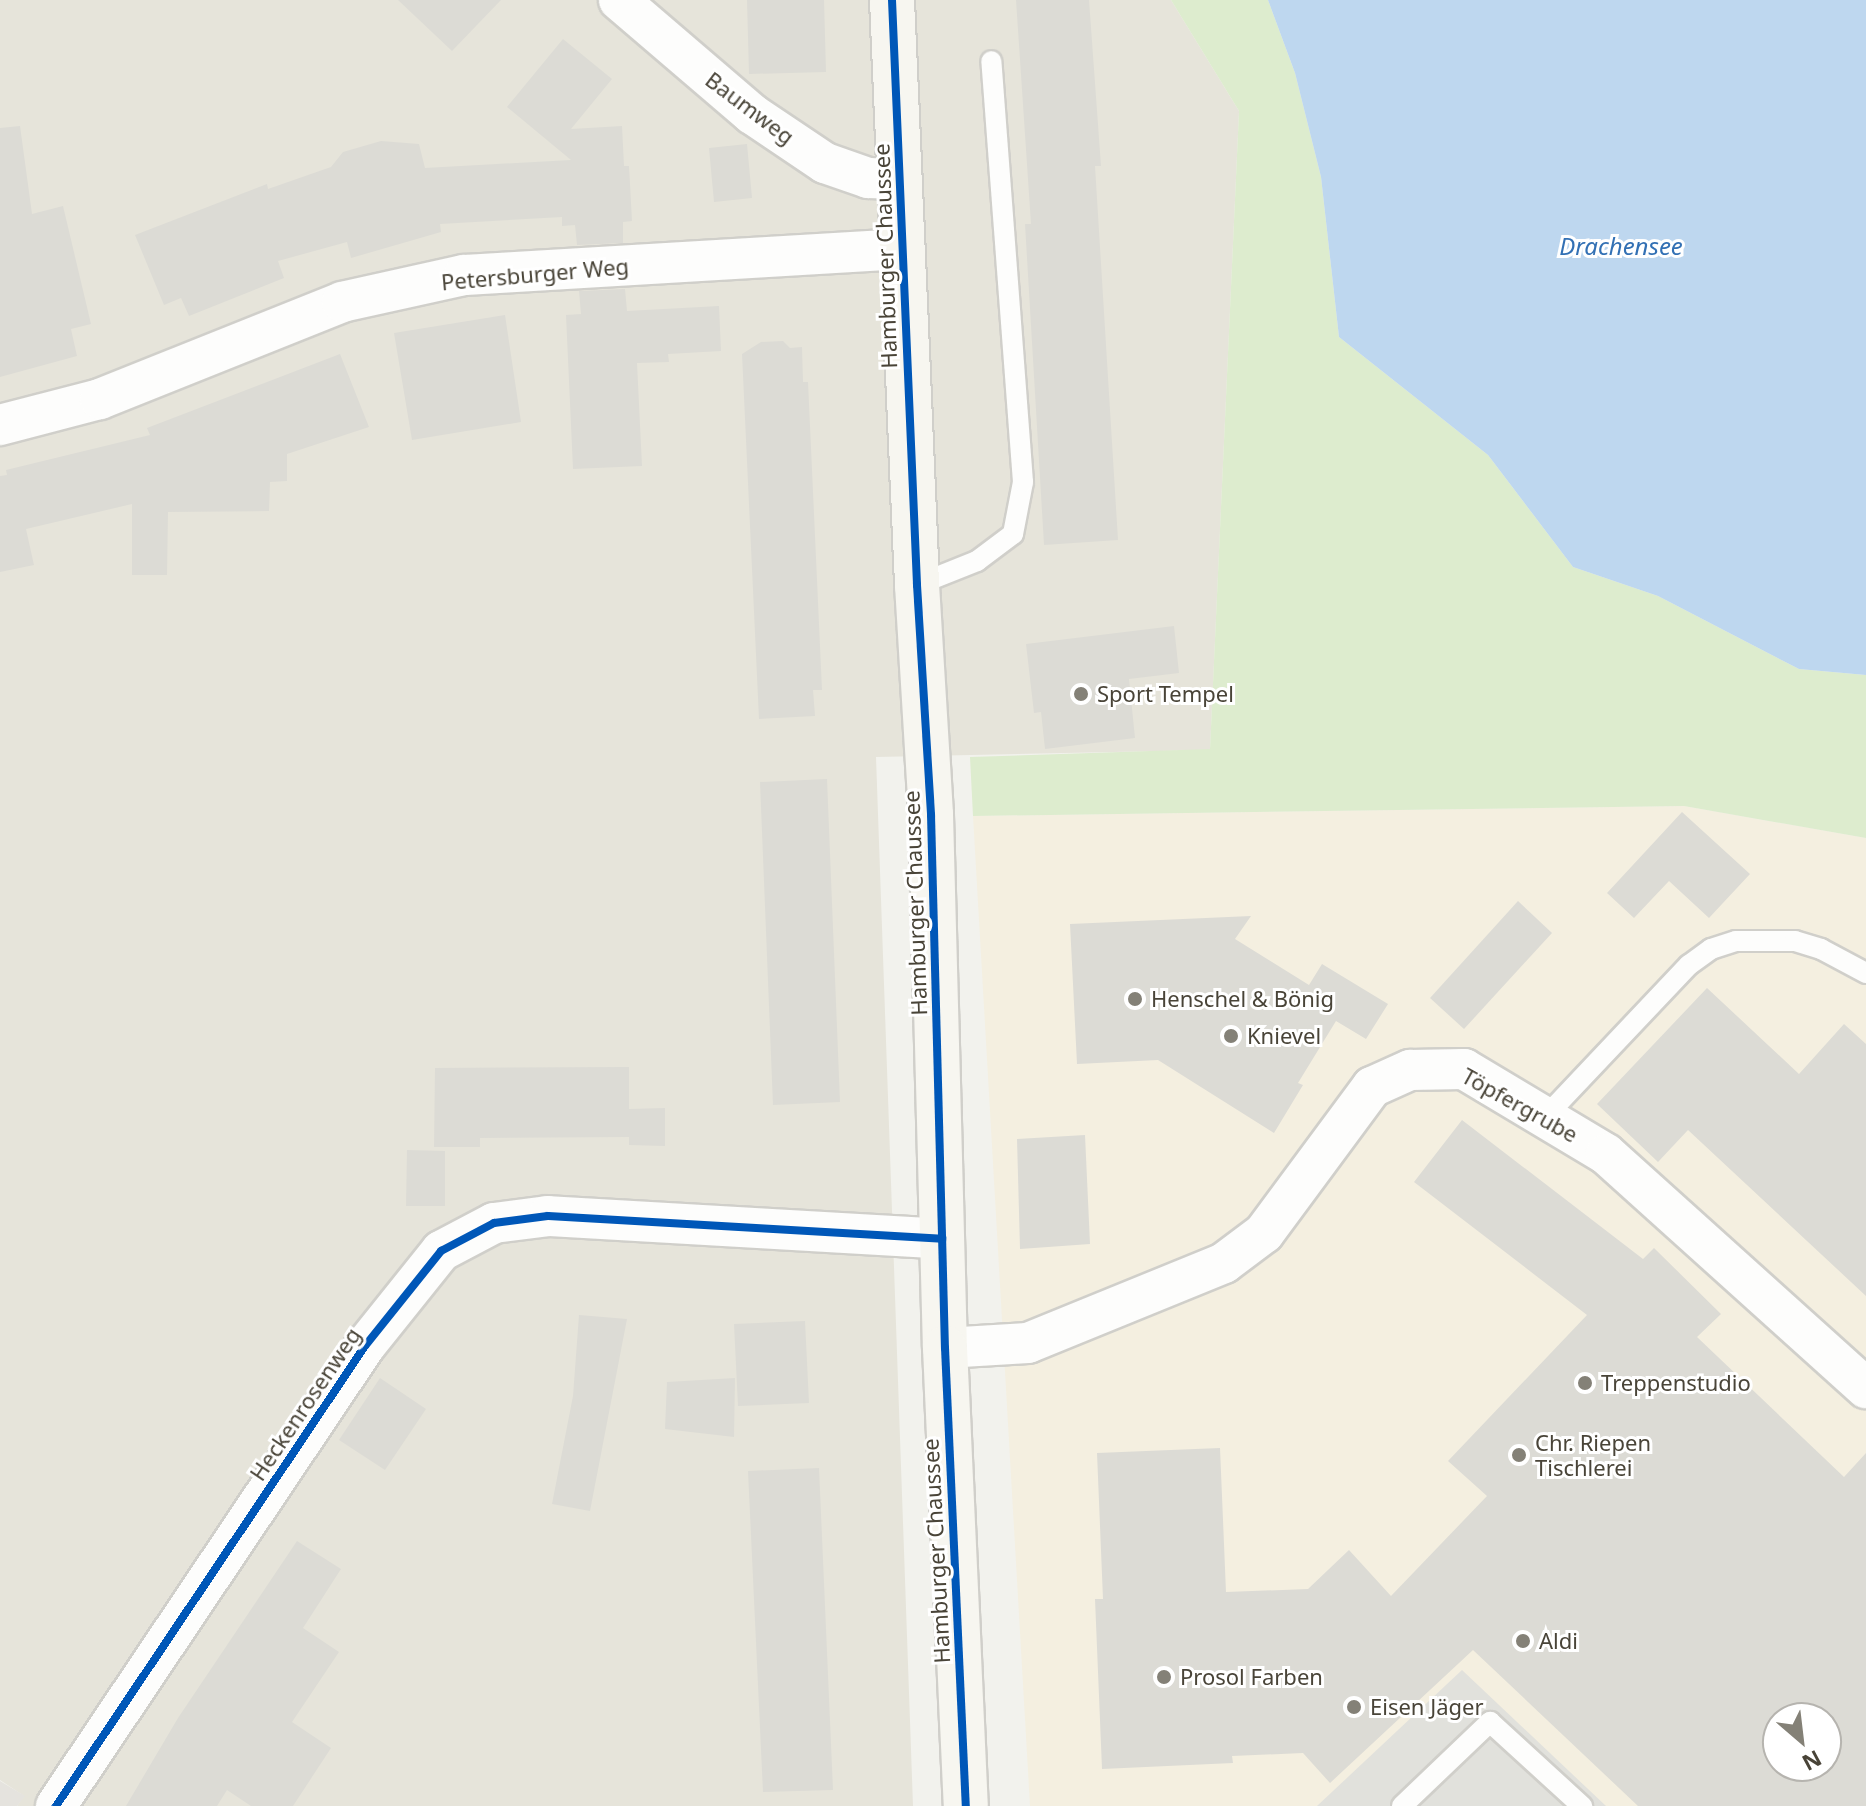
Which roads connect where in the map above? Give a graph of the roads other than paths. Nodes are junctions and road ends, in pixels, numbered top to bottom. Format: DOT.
graph roads {
  1 [pos="619,0"];
  2 [pos="892,0"];
  3 [pos="991,61"];
  4 [pos="900,179"];
  5 [pos="903,249"];
  6 [pos="0,425"];
  7 [pos="917,585"];
  8 [pos="1866,973"];
  9 [pos="1546,1116"];
  10 [pos="942,1239"];
  11 [pos="945,1348"];
  12 [pos="1866,1388"];
  13 [pos="56,1806"];
  14 [pos="966,1806"];
  15 [pos="1402,1806"];
  16 [pos="1582,1806"];
  1 -- 4 [label="street, Baumweg"];
  2 -- 4 [label="main road, Hamburger Chaussee"];
  3 -- 7 [label="lane"];
  4 -- 5 [label="main road, Hamburger Chaussee"];
  5 -- 6 [label="street, Petersburger Weg"];
  5 -- 7 [label="main road, Hamburger Chaussee"];
  7 -- 10 [label="main road, Hamburger Chaussee"];
  8 -- 9 [label="lane"];
  9 -- 11 [label="street, Töpfergrube"];
  9 -- 12 [label="street, Töpfergrube"];
  10 -- 11 [label="main road, Hamburger Chaussee"];
  10 -- 13 [label="street, Heckenrosenweg"];
  11 -- 14 [label="main road, Hamburger Chaussee"];
  15 -- 16 [label="lane"];
}
